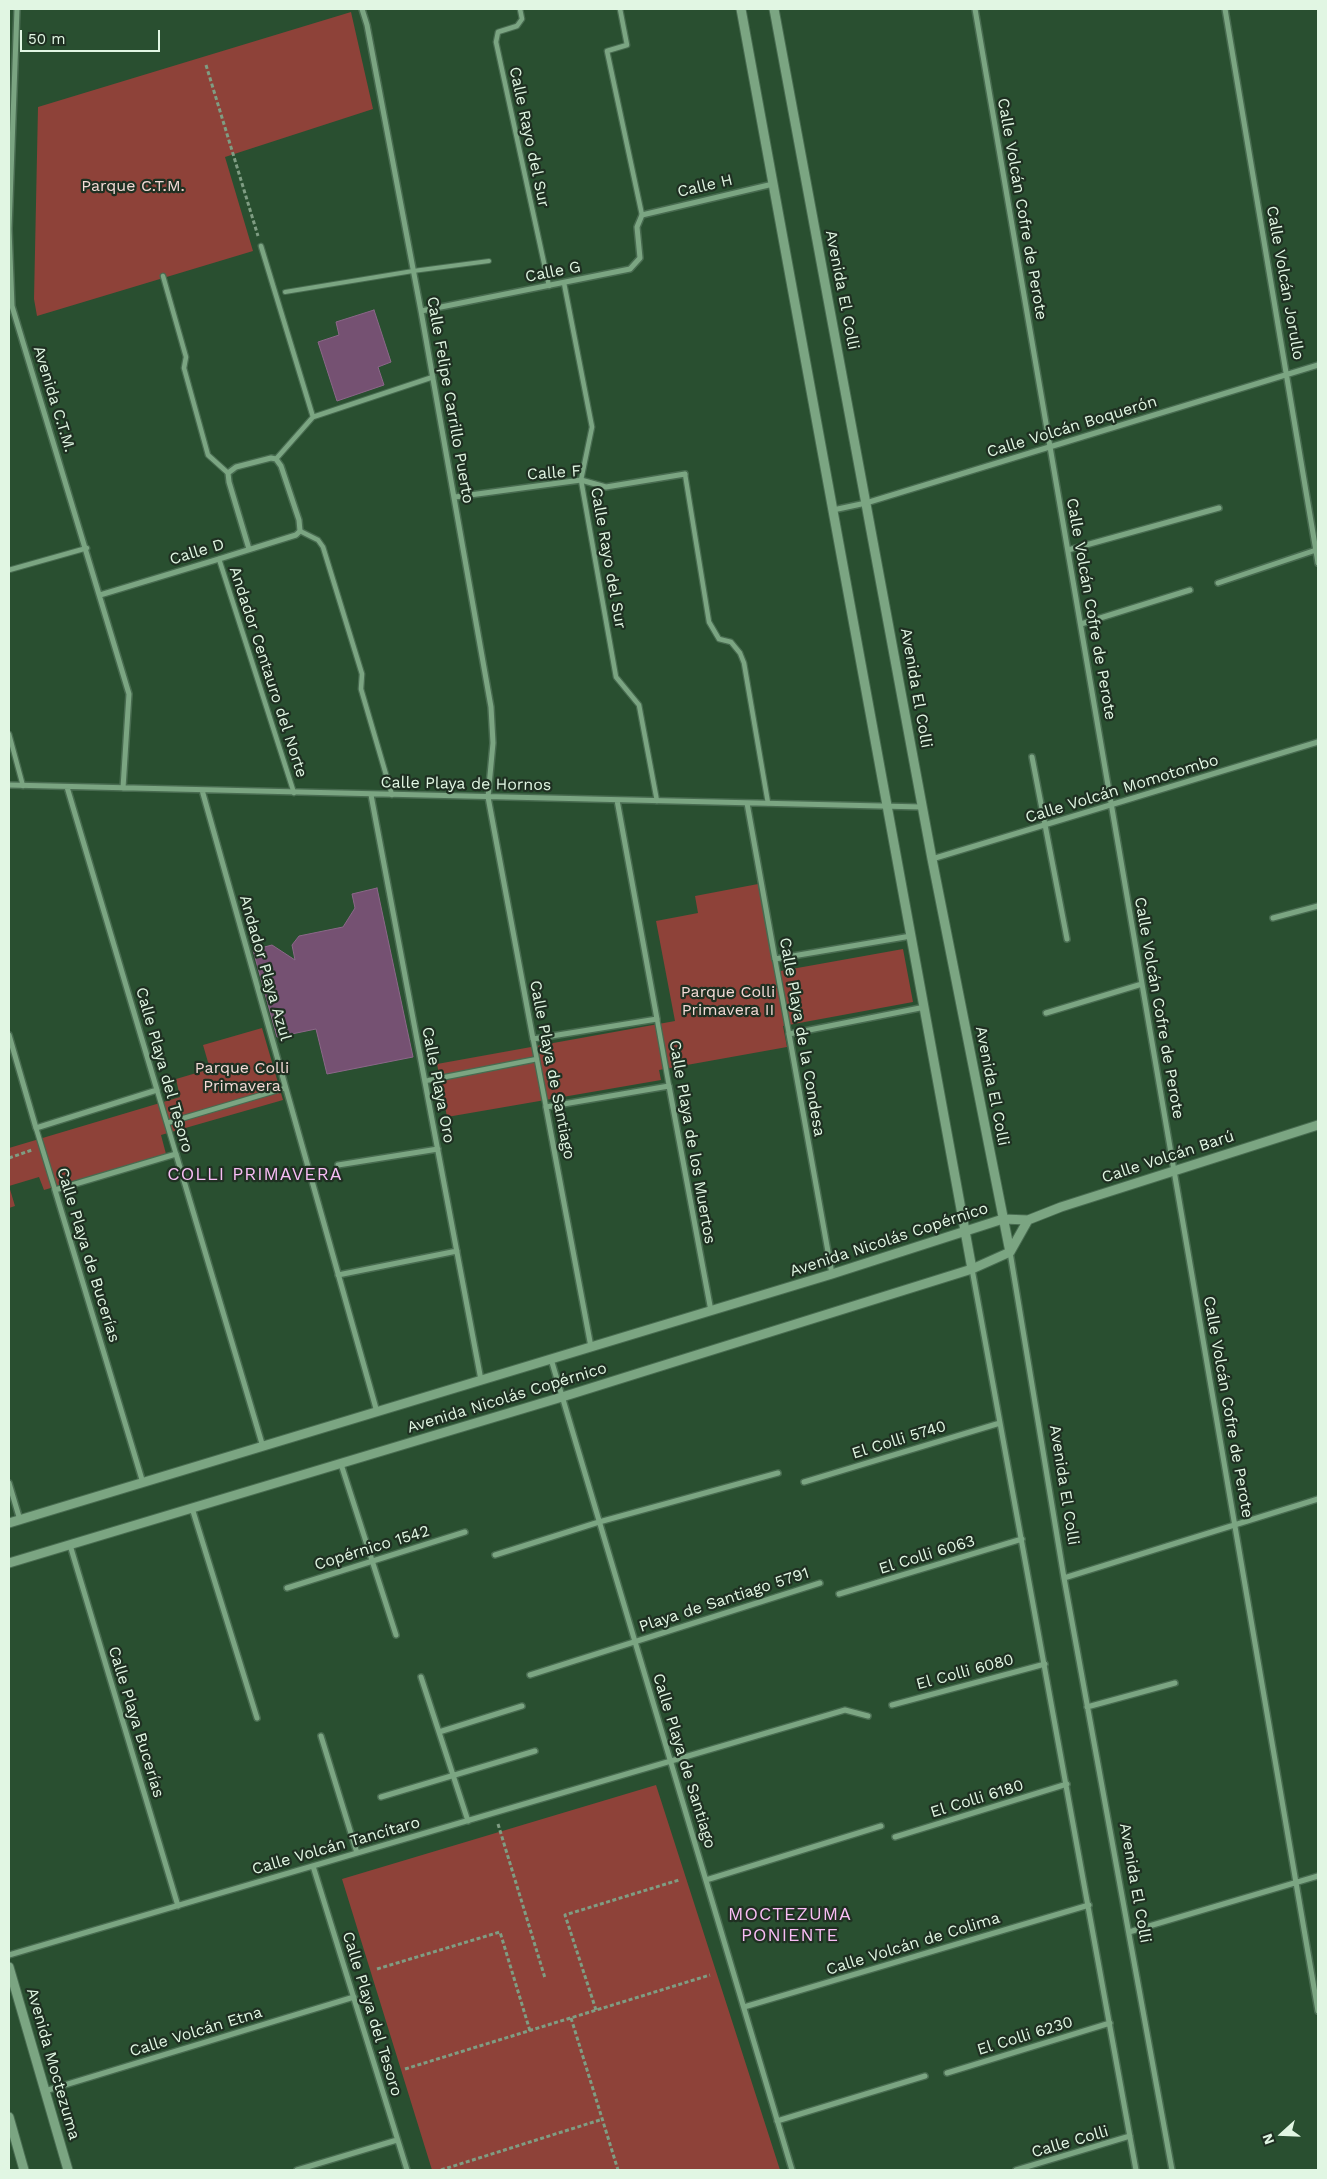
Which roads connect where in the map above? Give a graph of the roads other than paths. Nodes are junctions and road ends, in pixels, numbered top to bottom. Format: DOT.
graph roads {
  1 [pos="17,9"];
  2 [pos="362,9"];
  3 [pos="520,9"];
  4 [pos="620,9"];
  5 [pos="741,9"];
  6 [pos="774,9"];
  7 [pos="975,9"];
  8 [pos="1225,9"];
  9 [pos="773,184"];
  10 [pos="642,215"];
  11 [pos="9,229"];
  12 [pos="261,246"];
  13 [pos="488,261"];
  14 [pos="413,271"];
  15 [pos="163,276"];
  16 [pos="564,283"];
  17 [pos="549,286"];
  18 [pos="285,292"];
  19 [pos="421,311"];
  20 [pos="1318,364"];
  21 [pos="1288,374"];
  22 [pos="433,377"];
  23 [pos="313,416"];
  24 [pos="1050,447"];
  25 [pos="276,460"];
  26 [pos="228,473"];
  27 [pos="685,474"];
  28 [pos="582,480"];
  29 [pos="455,497"];
  30 [pos="866,503"];
  31 [pos="1219,508"];
  32 [pos="833,510"];
  33 [pos="300,531"];
  34 [pos="87,548"];
  35 [pos="249,550"];
  36 [pos="1068,550"];
  37 [pos="1316,550"];
  38 [pos="219,559"];
  39 [pos="1318,563"];
  40 [pos="9,570"];
  41 [pos="1218,583"];
  42 [pos="1190,590"];
  43 [pos="100,595"];
  44 [pos="1081,624"];
  45 [pos="9,734"];
  46 [pos="1318,742"];
  47 [pos="1032,757"];
  48 [pos="9,786"];
  49 [pos="23,786"];
  50 [pos="67,787"];
  51 [pos="123,788"];
  52 [pos="202,790"];
  53 [pos="294,792"];
  54 [pos="371,794"];
  55 [pos="392,795"];
  56 [pos="488,797"];
  57 [pos="616,800"];
  58 [pos="657,801"];
  59 [pos="747,803"];
  60 [pos="768,804"];
  61 [pos="1112,804"];
  62 [pos="887,806"];
  63 [pos="922,807"];
  64 [pos="1047,825"];
  65 [pos="932,859"];
  66 [pos="1318,906"];
  67 [pos="1273,918"];
  68 [pos="912,936"];
  69 [pos="1067,939"];
  70 [pos="775,959"];
  71 [pos="1142,984"];
  72 [pos="925,1007"];
  73 [pos="1046,1013"];
  74 [pos="657,1019"];
  75 [pos="9,1034"];
  76 [pos="789,1034"];
  77 [pos="533,1039"];
  78 [pos="537,1059"];
  79 [pos="424,1081"];
  80 [pos="669,1086"];
  81 [pos="285,1088"];
  82 [pos="157,1090"];
  83 [pos="546,1107"];
  84 [pos="167,1123"];
  85 [pos="1318,1126"];
  86 [pos="36,1128"];
  87 [pos="438,1149"];
  88 [pos="176,1154"];
  89 [pos="338,1165"];
  90 [pos="1174,1171"];
  91 [pos="55,1190"];
  92 [pos="1003,1219"];
  93 [pos="1028,1220"];
  94 [pos="967,1232"];
  95 [pos="457,1251"];
  96 [pos="1010,1252"];
  97 [pos="972,1269"];
  98 [pos="832,1274"];
  99 [pos="338,1275"];
  100 [pos="711,1311"];
  101 [pos="591,1347"];
  102 [pos="551,1359"];
  103 [pos="481,1380"];
  104 [pos="562,1397"];
  105 [pos="377,1412"];
  106 [pos="1000,1422"];
  107 [pos="262,1447"];
  108 [pos="341,1464"];
  109 [pos="778,1473"];
  110 [pos="804,1482"];
  111 [pos="9,1483"];
  112 [pos="143,1483"];
  113 [pos="1318,1500"];
  114 [pos="192,1508"];
  115 [pos="20,1520"];
  116 [pos="599,1522"];
  117 [pos="9,1523"];
  118 [pos="1235,1525"];
  119 [pos="465,1532"];
  120 [pos="1022,1539"];
  121 [pos="70,1545"];
  122 [pos="495,1555"];
  123 [pos="372,1561"];
  124 [pos="9,1563"];
  125 [pos="1064,1578"];
  126 [pos="820,1583"];
  127 [pos="287,1588"];
  128 [pos="839,1594"];
  129 [pos="396,1635"];
  130 [pos="635,1641"];
  131 [pos="1045,1664"];
  132 [pos="530,1675"];
  133 [pos="421,1676"];
  134 [pos="1176,1683"];
  135 [pos="892,1705"];
  136 [pos="522,1706"];
  137 [pos="1087,1707"];
  138 [pos="868,1716"];
  139 [pos="257,1718"];
  140 [pos="440,1732"];
  141 [pos="321,1736"];
  142 [pos="535,1751"];
  143 [pos="670,1762"];
  144 [pos="454,1776"];
  145 [pos="1066,1784"];
  146 [pos="381,1798"];
  147 [pos="468,1821"];
  148 [pos="881,1826"];
  149 [pos="895,1837"];
  150 [pos="357,1853"];
  151 [pos="314,1866"];
  152 [pos="1318,1876"];
  153 [pos="706,1880"];
  154 [pos="1296,1882"];
  155 [pos="1089,1905"];
  156 [pos="178,1906"];
  157 [pos="1129,1932"];
  158 [pos="9,1955"];
  159 [pos="9,1967"];
  160 [pos="354,1997"];
  161 [pos="744,2007"];
  162 [pos="1318,2011"];
  163 [pos="1110,2023"];
  164 [pos="947,2073"];
  165 [pos="925,2076"];
  166 [pos="45,2091"];
  167 [pos="9,2117"];
  168 [pos="778,2121"];
  169 [pos="1130,2136"];
  170 [pos="398,2140"];
  171 [pos="24,2170"];
  172 [pos="68,2170"];
  173 [pos="297,2170"];
  174 [pos="407,2170"];
  175 [pos="792,2170"];
  176 [pos="1016,2170"];
  177 [pos="1136,2170"];
  178 [pos="1172,2170"];
  1 -- 11 [label="street, Avenida C.T.M."];
  2 -- 14 [label="street, Calle Felipe Carrillo Puerto"];
  3 -- 17 [label="street, Calle Rayo del Sur"];
  4 -- 10 [label="street"];
  5 -- 9 [label="street"];
  6 -- 30 [label="street, Avenida El Colli"];
  7 -- 24 [label="street, Calle Volcán Cofre de Perote"];
  8 -- 21 [label="street, Calle Volcán Jorullo"];
  9 -- 10 [label="street, Calle H"];
  9 -- 32 [label="street"];
  10 -- 16 [label="street, Calle G"];
  11 -- 34 [label="street, Avenida C.T.M."];
  12 -- 23 [label="street"];
  13 -- 14 [label="lane"];
  14 -- 18 [label="lane"];
  14 -- 19 [label="street, Calle Felipe Carrillo Puerto"];
  15 -- 26 [label="street"];
  16 -- 17 [label="street, Calle G"];
  16 -- 28 [label="street, Calle Rayo del Sur"];
  17 -- 19 [label="street, Calle G"];
  19 -- 22 [label="street, Calle Felipe Carrillo Puerto"];
  20 -- 21 [label="street, Calle Volcán Boquerón"];
  21 -- 24 [label="street, Calle Volcán Boquerón"];
  21 -- 37 [label="street, Calle Volcán Jorullo"];
  22 -- 23 [label="street"];
  22 -- 29 [label="street, Calle Felipe Carrillo Puerto"];
  23 -- 25 [label="street"];
  24 -- 30 [label="street, Calle Volcán Boquerón"];
  24 -- 36 [label="street, Calle Volcán Cofre de Perote"];
  25 -- 26 [label="street"];
  25 -- 33 [label="street"];
  26 -- 35 [label="street, Andador Centauro del Norte"];
  27 -- 28 [label="street, Calle F"];
  27 -- 60 [label="street"];
  28 -- 29 [label="street, Calle F"];
  28 -- 58 [label="street, Calle Rayo del Sur"];
  29 -- 56 [label="street, Calle Felipe Carrillo Puerto"];
  30 -- 32 [label="street, Calle Volcán Boquerón"];
  30 -- 63 [label="street, Avenida El Colli"];
  31 -- 36 [label="street"];
  32 -- 62 [label="street"];
  33 -- 35 [label="street, Calle D"];
  33 -- 55 [label="street"];
  34 -- 40 [label="street"];
  34 -- 43 [label="street, Avenida C.T.M."];
  35 -- 38 [label="street, Calle D"];
  36 -- 44 [label="street, Calle Volcán Cofre de Perote"];
  37 -- 39 [label="street, Calle Volcán Jorullo"];
  37 -- 41 [label="street"];
  38 -- 43 [label="street, Calle D"];
  38 -- 53 [label="street, Andador Centauro del Norte"];
  42 -- 44 [label="street"];
  43 -- 51 [label="street, Avenida C.T.M."];
  44 -- 61 [label="street, Calle Volcán Cofre de Perote"];
  45 -- 49 [label="street"];
  46 -- 61 [label="street, Calle Volcán Momotombo"];
  47 -- 64 [label="street"];
  48 -- 49 [label="street, Calle Playa de Hornos"];
  49 -- 50 [label="street, Calle Playa de Hornos"];
  50 -- 51 [label="street, Calle Playa de Hornos"];
  50 -- 82 [label="street, Calle Playa del Tesoro"];
  51 -- 52 [label="street, Calle Playa de Hornos"];
  52 -- 53 [label="street, Calle Playa de Hornos"];
  52 -- 81 [label="street, Andador Playa Azul"];
  53 -- 54 [label="street, Calle Playa de Hornos"];
  54 -- 55 [label="street, Calle Playa de Hornos"];
  54 -- 79 [label="street, Calle Playa Oro"];
  55 -- 56 [label="street, Calle Playa de Hornos"];
  56 -- 57 [label="street, Calle Playa de Hornos"];
  56 -- 77 [label="street, Calle Playa de Santiago"];
  57 -- 58 [label="street, Calle Playa de Hornos"];
  57 -- 74 [label="street, Calle Playa de los Muertos"];
  58 -- 59 [label="street, Calle Playa de Hornos"];
  59 -- 60 [label="street, Calle Playa de Hornos"];
  59 -- 70 [label="street, Calle Playa de la Condesa"];
  60 -- 62 [label="street, Calle Playa de Hornos"];
  61 -- 64 [label="street, Calle Volcán Momotombo"];
  61 -- 71 [label="street, Calle Volcán Cofre de Perote"];
  62 -- 63 [label="street, Calle Playa de Hornos"];
  62 -- 68 [label="street"];
  63 -- 65 [label="street, Avenida El Colli"];
  64 -- 65 [label="street, Calle Volcán Momotombo"];
  64 -- 69 [label="street"];
  65 -- 92 [label="street, Avenida El Colli"];
  66 -- 67 [label="street"];
  68 -- 70 [label="street"];
  68 -- 72 [label="street"];
  70 -- 76 [label="street, Calle Playa de la Condesa"];
  71 -- 73 [label="street"];
  71 -- 90 [label="street, Calle Volcán Cofre de Perote"];
  72 -- 76 [label="street"];
  72 -- 94 [label="street"];
  74 -- 77 [label="street"];
  74 -- 80 [label="street, Calle Playa de los Muertos"];
  75 -- 86 [label="street, Calle Playa de Bucerías"];
  76 -- 98 [label="street, Calle Playa de la Condesa"];
  77 -- 78 [label="street, Calle Playa de Santiago"];
  78 -- 79 [label="street"];
  78 -- 83 [label="street, Calle Playa de Santiago"];
  79 -- 87 [label="street, Calle Playa Oro"];
  80 -- 83 [label="street"];
  80 -- 100 [label="street, Calle Playa de los Muertos"];
  81 -- 84 [label="street"];
  81 -- 99 [label="street, Andador Playa Azul"];
  82 -- 84 [label="street, Calle Playa del Tesoro"];
  82 -- 86 [label="street"];
  83 -- 101 [label="street, Calle Playa de Santiago"];
  84 -- 88 [label="street, Calle Playa del Tesoro"];
  85 -- 90 [label="street, Calle Volcán Barú"];
  86 -- 91 [label="street, Calle Playa de Bucerías"];
  87 -- 89 [label="street"];
  87 -- 95 [label="street, Calle Playa Oro"];
  88 -- 91 [label="street"];
  88 -- 107 [label="street, Calle Playa del Tesoro"];
  90 -- 93 [label="street, Calle Volcán Barú"];
  90 -- 118 [label="street, Calle Volcán Cofre de Perote"];
  91 -- 112 [label="street, Calle Playa de Bucerías"];
  92 -- 93 [label="street, Calle Volcán Barú"];
  92 -- 94 [label="street, Avenida Nicolás Copérnico"];
  92 -- 96 [label="street, Avenida El Colli"];
  93 -- 96 [label="street"];
  94 -- 97 [label="street"];
  94 -- 98 [label="street, Avenida Nicolás Copérnico"];
  95 -- 99 [label="street"];
  95 -- 103 [label="street, Calle Playa Oro"];
  96 -- 97 [label="street, Avenida Nicolás Copérnico"];
  96 -- 125 [label="street, Avenida El Colli"];
  97 -- 104 [label="street, Avenida Nicolás Copérnico"];
  97 -- 106 [label="street"];
  98 -- 100 [label="street, Avenida Nicolás Copérnico"];
  99 -- 105 [label="street, Andador Playa Azul"];
  100 -- 101 [label="street, Avenida Nicolás Copérnico"];
  101 -- 102 [label="street, Avenida Nicolás Copérnico"];
  102 -- 103 [label="street, Avenida Nicolás Copérnico"];
  102 -- 104 [label="street, Calle Playa de Santiago"];
  103 -- 105 [label="street, Avenida Nicolás Copérnico"];
  104 -- 108 [label="street, Avenida Nicolás Copérnico"];
  104 -- 116 [label="street, Calle Playa de Santiago"];
  105 -- 107 [label="street, Avenida Nicolás Copérnico"];
  106 -- 110 [label="street, El Colli 5740"];
  106 -- 120 [label="street"];
  107 -- 112 [label="street, Avenida Nicolás Copérnico"];
  108 -- 114 [label="street, Avenida Nicolás Copérnico"];
  108 -- 123 [label="street"];
  109 -- 116 [label="street"];
  111 -- 115 [label="street"];
  112 -- 115 [label="street, Avenida Nicolás Copérnico"];
  113 -- 118 [label="street"];
  114 -- 121 [label="street, Avenida Nicolás Copérnico"];
  114 -- 139 [label="street"];
  115 -- 117 [label="street, Avenida Nicolás Copérnico"];
  116 -- 122 [label="street"];
  116 -- 130 [label="street, Calle Playa de Santiago"];
  118 -- 125 [label="street"];
  118 -- 154 [label="street, Calle Volcán Cofre de Perote"];
  119 -- 123 [label="street, Copérnico 1542"];
  120 -- 128 [label="street, El Colli 6063"];
  120 -- 131 [label="street"];
  121 -- 124 [label="street, Avenida Nicolás Copérnico"];
  121 -- 156 [label="street, Calle Playa Bucerías"];
  123 -- 127 [label="street, Copérnico 1542"];
  123 -- 129 [label="street"];
  125 -- 137 [label="street, Avenida El Colli"];
  126 -- 130 [label="street, Playa de Santiago 5791"];
  130 -- 132 [label="street, Playa de Santiago 5791"];
  130 -- 143 [label="street, Calle Playa de Santiago"];
  131 -- 135 [label="street, El Colli 6080"];
  131 -- 145 [label="street"];
  133 -- 140 [label="street"];
  134 -- 137 [label="street"];
  136 -- 140 [label="street"];
  137 -- 157 [label="street, Avenida El Colli"];
  138 -- 143 [label="street, Calle Volcán Tancítaro"];
  140 -- 144 [label="street"];
  141 -- 150 [label="street"];
  142 -- 144 [label="street"];
  143 -- 147 [label="street, Calle Volcán Tancítaro"];
  143 -- 153 [label="street, Calle Playa de Santiago"];
  144 -- 146 [label="street"];
  144 -- 147 [label="street"];
  145 -- 149 [label="street, El Colli 6180"];
  145 -- 155 [label="street"];
  147 -- 150 [label="street, Calle Volcán Tancítaro"];
  148 -- 153 [label="street"];
  150 -- 151 [label="street, Calle Volcán Tancítaro"];
  151 -- 156 [label="street, Calle Volcán Tancítaro"];
  151 -- 160 [label="street, Calle Playa del Tesoro"];
  152 -- 154 [label="street"];
  153 -- 161 [label="street, Calle Playa de Santiago"];
  154 -- 157 [label="street"];
  154 -- 162 [label="street, Calle Volcán Cofre de Perote"];
  155 -- 161 [label="street, Calle Volcán de Colima"];
  155 -- 163 [label="street"];
  156 -- 158 [label="street, Calle Volcán Tancítaro"];
  157 -- 178 [label="street, Avenida El Colli"];
  159 -- 166 [label="street, Avenida Moctezuma"];
  160 -- 166 [label="street, Calle Volcán Etna"];
  160 -- 170 [label="street, Calle Playa del Tesoro"];
  161 -- 168 [label="street, Calle Playa de Santiago"];
  163 -- 164 [label="street, El Colli 6230"];
  163 -- 169 [label="street"];
  165 -- 168 [label="street"];
  166 -- 172 [label="street, Avenida Moctezuma"];
  167 -- 171 [label="street"];
  168 -- 175 [label="street, Calle Playa de Santiago"];
  169 -- 176 [label="street, Calle Colli"];
  169 -- 177 [label="street"];
  170 -- 173 [label="street"];
  170 -- 174 [label="street, Calle Playa del Tesoro"];
}
